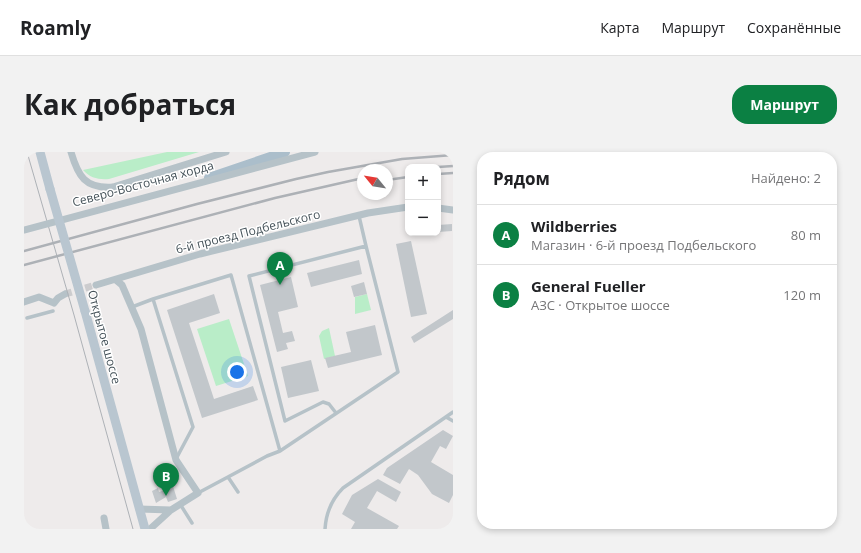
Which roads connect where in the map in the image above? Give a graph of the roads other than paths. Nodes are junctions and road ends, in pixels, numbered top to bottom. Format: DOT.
graph roads {
  1 [pos="40,152"];
  2 [pos="71,152"];
  3 [pos="226,152"];
  4 [pos="285,152"];
  5 [pos="315,152"];
  6 [pos="405,208"];
  7 [pos="441,208"];
  8 [pos="453,210"];
  9 [pos="359,216"];
  10 [pos="24,229"];
  11 [pos="366,246"];
  12 [pos="116,280"];
  13 [pos="96,285"];
  14 [pos="65,294"];
  15 [pos="154,299"];
  16 [pos="24,302"];
  17 [pos="53,307"];
  18 [pos="132,307"];
  19 [pos="26,318"];
  20 [pos="453,412"];
  21 [pos="336,414"];
  22 [pos="446,417"];
  23 [pos="453,421"];
  24 [pos="280,451"];
  25 [pos="176,460"];
  26 [pos="228,477"];
  27 [pos="238,492"];
  28 [pos="198,493"];
  29 [pos="180,504"];
  30 [pos="139,509"];
  31 [pos="171,510"];
  32 [pos="104,518"];
  33 [pos="192,523"];
  34 [pos="106,529"];
  35 [pos="145,529"];
  36 [pos="150,529"];
  37 [pos="325,529"];
  1 -- 30 [label="main road, Открытое шоссе, bridge"];
  2 -- 3 [label="street"];
  4 -- 10 [label="main road, Северо-Восточная хорда"];
  5 -- 10 [label="street, Северо-Восточная хорда, bridge"];
  6 -- 9 [label="street, 6-й проезд Подбельского"];
  7 -- 8 [label="street"];
  9 -- 11 [label="lane"];
  9 -- 12 [label="street, 6-й проезд Подбельского"];
  11 -- 21 [label="lane"];
  11 -- 21 [label="lane"];
  12 -- 13 [label="street, 6-й проезд Подбельского"];
  12 -- 18 [label="street"];
  14 -- 17 [label="street"];
  15 -- 18 [label="lane"];
  15 -- 24 [label="lane"];
  15 -- 25 [label="lane"];
  16 -- 17 [label="street"];
  17 -- 19 [label="lane"];
  18 -- 25 [label="street"];
  20 -- 22 [label="lane"];
  21 -- 24 [label="lane"];
  22 -- 23 [label="lane"];
  22 -- 37 [label="lane"];
  24 -- 26 [label="lane"];
  25 -- 28 [label="street"];
  26 -- 27 [label="lane"];
  26 -- 28 [label="lane"];
  28 -- 29 [label="street"];
  29 -- 31 [label="street"];
  29 -- 33 [label="lane"];
  30 -- 31 [label="street"];
  30 -- 35 [label="main road, Открытое шоссе"];
  31 -- 36 [label="street"];
  32 -- 34 [label="street"];
}
